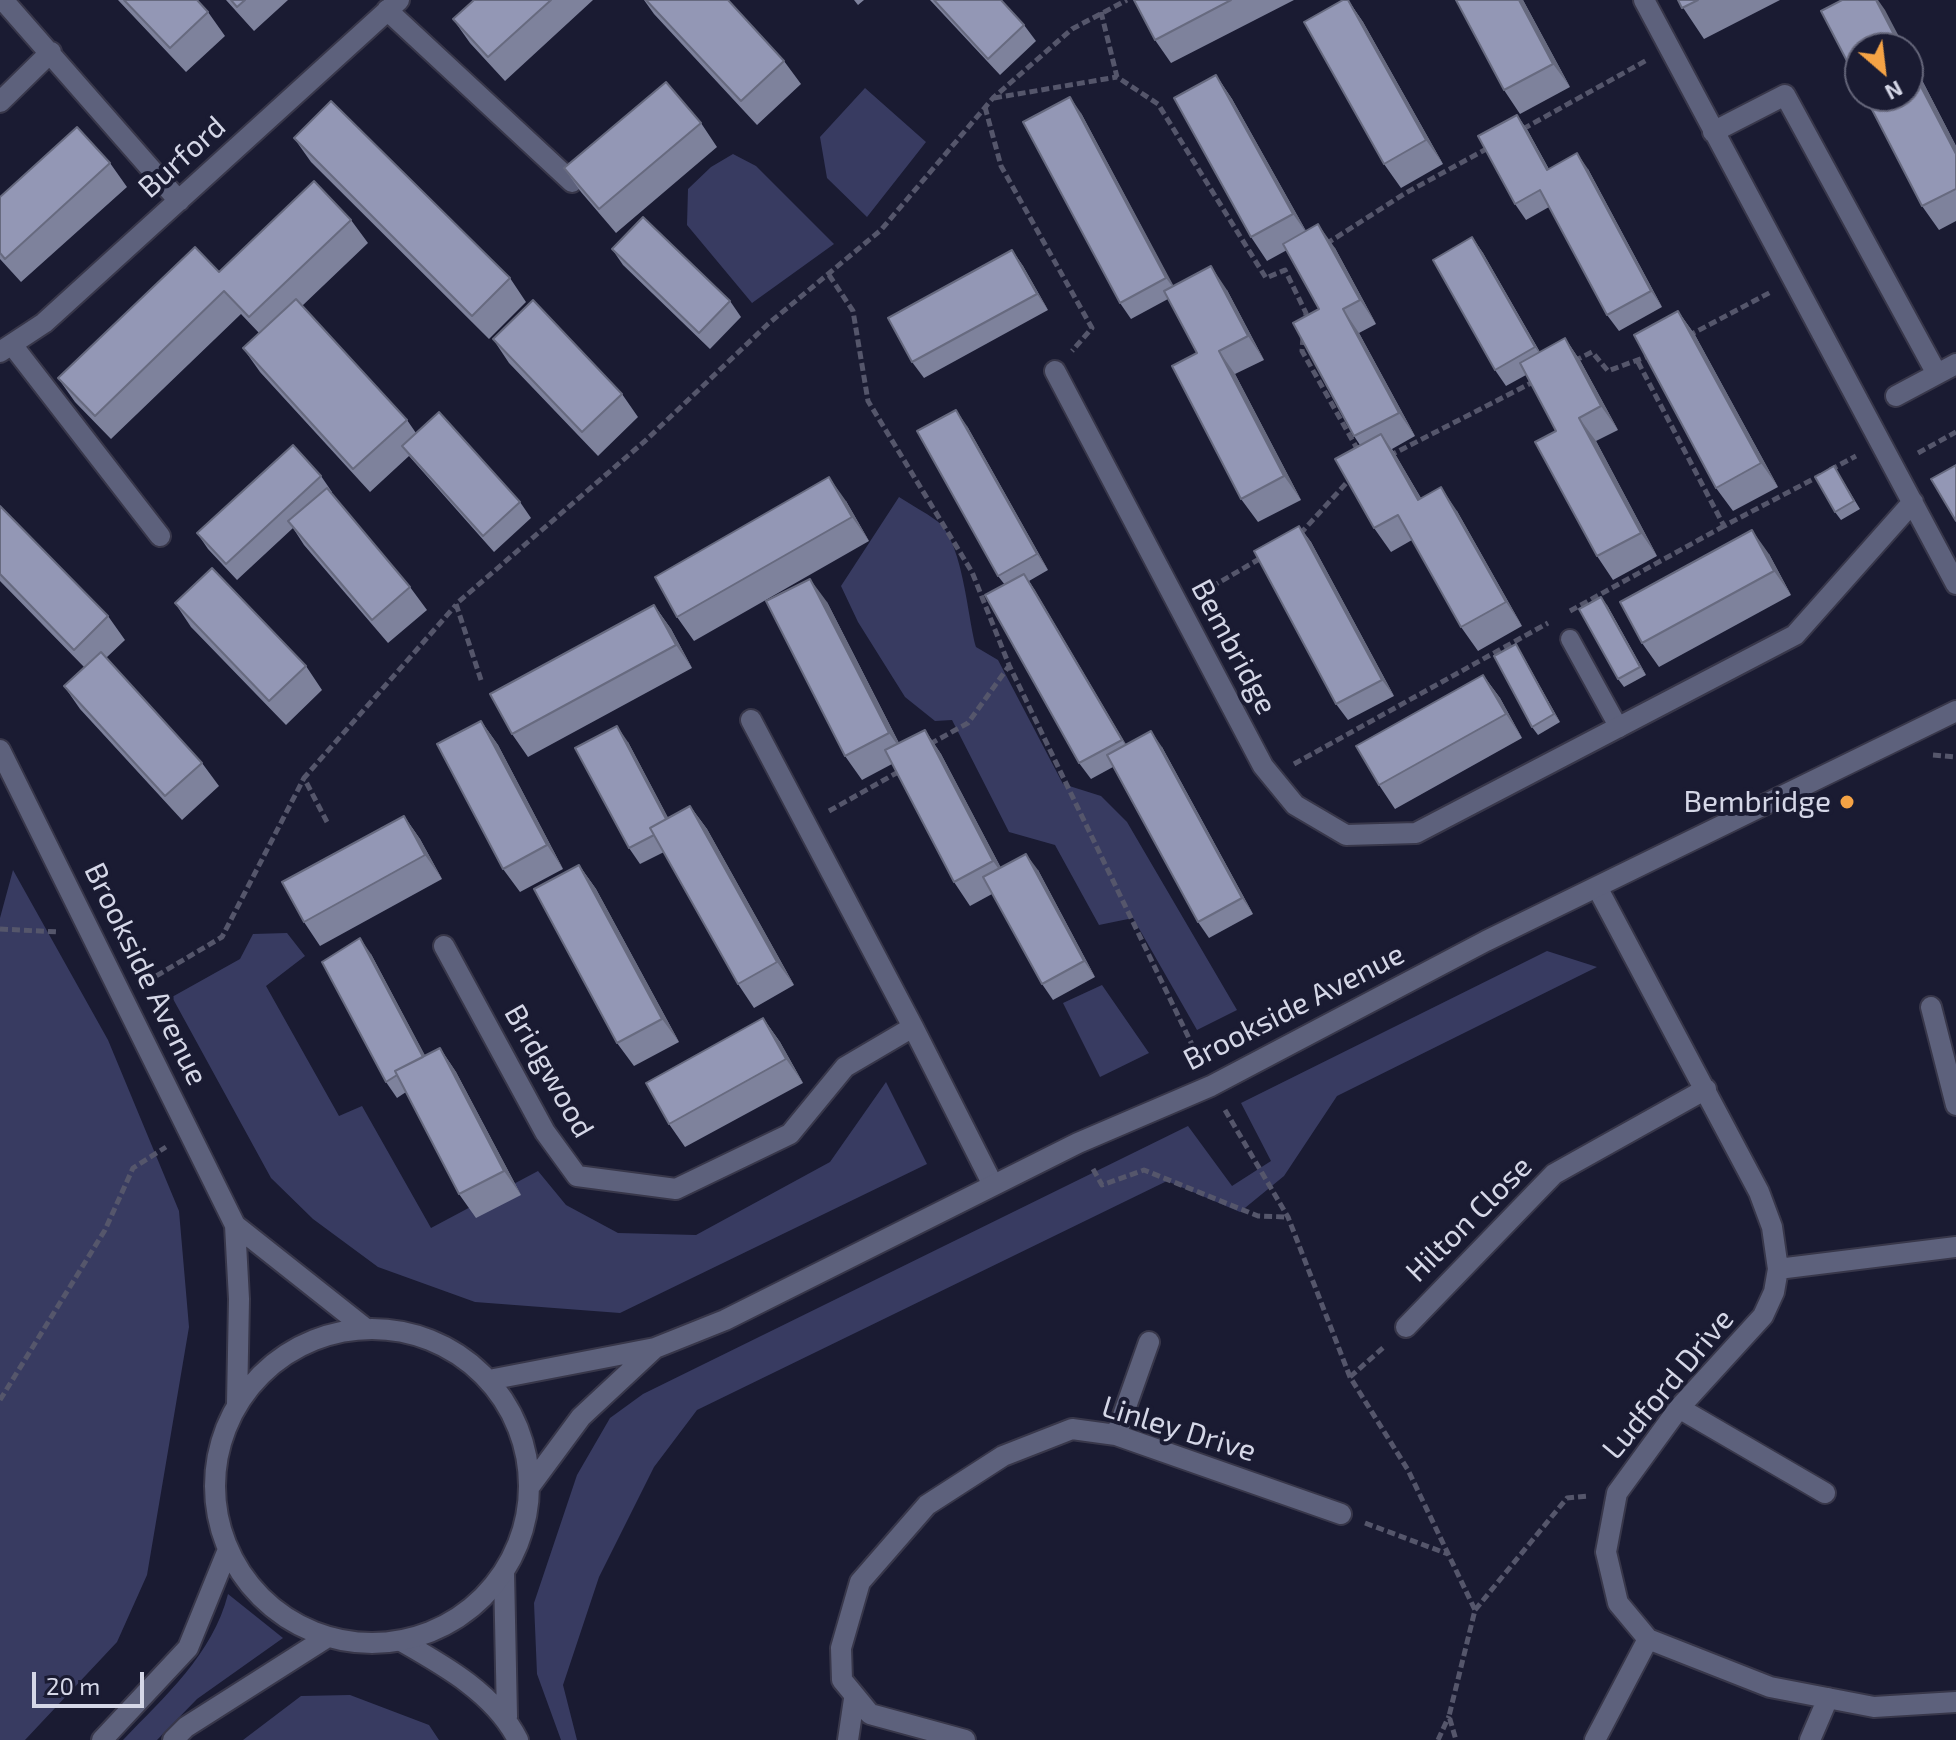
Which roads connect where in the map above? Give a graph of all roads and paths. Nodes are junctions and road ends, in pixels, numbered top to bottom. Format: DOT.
graph roads {
  1 [pos="3,0"];
  2 [pos="1127,0"];
  3 [pos="1644,0"];
  4 [pos="393,5"];
  5 [pos="1101,12"];
  6 [pos="1669,48"];
  7 [pos="51,52"];
  8 [pos="1117,77"];
  9 [pos="993,98"];
  10 [pos="0,102"];
  11 [pos="985,106"];
  12 [pos="1713,132"];
  13 [pos="1516,133"];
  14 [pos="1502,140"];
  15 [pos="572,182"];
  16 [pos="179,201"];
  17 [pos="1325,245"];
  18 [pos="1298,262"];
  19 [pos="1285,270"];
  20 [pos="829,275"];
  21 [pos="1793,281"];
  22 [pos="1681,340"];
  23 [pos="7,349"];
  24 [pos="1653,355"];
  25 [pos="1638,362"];
  26 [pos="1956,364"];
  27 [pos="1564,366"];
  28 [pos="1055,371"];
  29 [pos="1937,374"];
  30 [pos="1536,381"];
  31 [pos="1896,396"];
  32 [pos="1956,432"];
  33 [pos="1881,443"];
  34 [pos="1361,454"];
  35 [pos="1382,459"];
  36 [pos="1894,466"];
  37 [pos="1355,473"];
  38 [pos="1913,502"];
  39 [pos="1724,526"];
  40 [pos="160,536"];
  41 [pos="1297,537"];
  42 [pos="1270,552"];
  43 [pos="1956,584"];
  44 [pos="456,604"];
  45 [pos="1179,606"];
  46 [pos="1570,639"];
  47 [pos="1009,665"];
  48 [pos="481,680"];
  49 [pos="1956,711"];
  50 [pos="751,720"];
  51 [pos="1619,728"];
  52 [pos="924,747"];
  53 [pos="1,754"];
  54 [pos="1932,755"];
  55 [pos="1956,757"];
  56 [pos="907,767"];
  57 [pos="1271,776"];
  58 [pos="304,778"];
  59 [pos="327,822"];
  60 [pos="806,824"];
  61 [pos="1598,889"];
  62 [pos="0,929"];
  63 [pos="93,934"];
  64 [pos="444,946"];
  65 [pos="124,995"];
  66 [pos="1931,1007"];
  67 [pos="913,1027"];
  68 [pos="1199,1059"];
  69 [pos="1706,1089"];
  70 [pos="1222,1104"];
  71 [pos="1956,1105"];
  72 [pos="190,1131"];
  73 [pos="1093,1169"];
  74 [pos="993,1185"];
  75 [pos="1288,1217"];
  76 [pos="235,1225"];
  77 [pos="1956,1247"];
  78 [pos="1778,1269"];
  79 [pos="1406,1327"];
  80 [pos="365,1328"];
  81 [pos="1149,1342"];
  82 [pos="655,1348"];
  83 [pos="1350,1377"];
  84 [pos="489,1380"];
  85 [pos="0,1400"];
  86 [pos="237,1404"];
  87 [pos="1679,1408"];
  88 [pos="1116,1435"];
  89 [pos="530,1486"];
  90 [pos="1617,1493"];
  91 [pos="1825,1493"];
  92 [pos="1341,1514"];
  93 [pos="227,1552"];
  94 [pos="1448,1554"];
  95 [pos="504,1572"];
  96 [pos="1475,1610"];
  97 [pos="326,1638"];
  98 [pos="1648,1639"];
  99 [pos="401,1641"];
  100 [pos="1828,1698"];
  101 [pos="854,1699"];
  102 [pos="1956,1702"];
  103 [pos="1449,1716"];
  104 [pos="507,1717"];
  105 [pos="102,1740"];
  106 [pos="173,1740"];
  107 [pos="518,1740"];
  108 [pos="848,1740"];
  109 [pos="965,1740"];
  110 [pos="1438,1740"];
  111 [pos="1456,1740"];
  112 [pos="1595,1740"];
  113 [pos="1810,1740"];
  1 -- 7 [label="street"];
  2 -- 5 [label="path"];
  3 -- 6 [label="street"];
  4 -- 15 [label="street"];
  4 -- 16 [label="street, Burford"];
  5 -- 8 [label="path"];
  5 -- 9 [label="path"];
  6 -- 12 [label="street"];
  6 -- 13 [label="path"];
  7 -- 10 [label="street"];
  7 -- 16 [label="street"];
  8 -- 9 [label="path"];
  8 -- 19 [label="path"];
  9 -- 11 [label="path"];
  11 -- 20 [label="path"];
  11 -- 28 [label="path"];
  12 -- 21 [label="street"];
  12 -- 29 [label="street"];
  14 -- 17 [label="path"];
  16 -- 23 [label="street, Burford"];
  18 -- 19 [label="path"];
  19 -- 34 [label="path"];
  20 -- 44 [label="path"];
  20 -- 47 [label="path"];
  21 -- 22 [label="path"];
  21 -- 33 [label="street"];
  23 -- 40 [label="street"];
  24 -- 25 [label="path"];
  25 -- 27 [label="path"];
  25 -- 39 [label="path"];
  26 -- 29 [label="street"];
  28 -- 45 [label="street, Bembridge"];
  29 -- 31 [label="street"];
  30 -- 35 [label="path"];
  32 -- 36 [label="path"];
  33 -- 36 [label="street"];
  33 -- 39 [label="path"];
  36 -- 38 [label="street"];
  37 -- 41 [label="path"];
  38 -- 43 [label="street"];
  38 -- 51 [label="street, Bembridge"];
  39 -- 57 [label="path"];
  42 -- 45 [label="path"];
  44 -- 48 [label="path"];
  44 -- 58 [label="path"];
  45 -- 57 [label="street, Bembridge"];
  46 -- 51 [label="lane"];
  47 -- 52 [label="path"];
  47 -- 68 [label="path"];
  49 -- 61 [label="street, Brookside Avenue"];
  50 -- 60 [label="street"];
  51 -- 57 [label="street, Bembridge"];
  53 -- 63 [label="street, Brookside Avenue"];
  54 -- 55 [label="path"];
  56 -- 60 [label="path"];
  58 -- 59 [label="path"];
  58 -- 65 [label="path"];
  60 -- 67 [label="street"];
  61 -- 69 [label="street, Ludford Drive"];
  61 -- 74 [label="street, Brookside Avenue"];
  62 -- 63 [label="path"];
  63 -- 65 [label="street, Brookside Avenue"];
  64 -- 67 [label="street, Bridgwood"];
  65 -- 72 [label="street, Brookside Avenue"];
  66 -- 71 [label="street"];
  67 -- 74 [label="street"];
  69 -- 78 [label="street, Ludford Drive"];
  69 -- 79 [label="street, Hilton Close"];
  70 -- 75 [label="path"];
  72 -- 76 [label="street, Brookside Avenue"];
  72 -- 85 [label="path"];
  73 -- 75 [label="path"];
  74 -- 82 [label="street, Brookside Avenue"];
  75 -- 83 [label="path"];
  76 -- 80 [label="street, Brookside Avenue"];
  76 -- 86 [label="street, Brookside Avenue"];
  77 -- 78 [label="street"];
  78 -- 87 [label="street, Ludford Drive"];
  79 -- 83 [label="path"];
  80 -- 84 [label="street"];
  80 -- 86 [label="street"];
  81 -- 88 [label="street"];
  82 -- 84 [label="street, Brookside Avenue"];
  82 -- 89 [label="street, Brookside Avenue"];
  83 -- 94 [label="path"];
  84 -- 89 [label="street"];
  86 -- 93 [label="street"];
  87 -- 90 [label="street, Ludford Drive"];
  87 -- 91 [label="street"];
  88 -- 92 [label="street, Linley Drive"];
  88 -- 101 [label="street, Linley Drive"];
  89 -- 95 [label="street"];
  90 -- 96 [label="path"];
  90 -- 98 [label="street, Ludford Drive"];
  92 -- 94 [label="path"];
  93 -- 97 [label="street"];
  93 -- 105 [label="street"];
  94 -- 96 [label="path"];
  95 -- 99 [label="street"];
  95 -- 104 [label="street"];
  96 -- 103 [label="path"];
  97 -- 99 [label="street"];
  97 -- 106 [label="street"];
  98 -- 100 [label="street, Ludford Drive"];
  98 -- 112 [label="street"];
  99 -- 104 [label="street"];
  100 -- 102 [label="street, Ludford Drive"];
  100 -- 113 [label="street"];
  101 -- 108 [label="street"];
  101 -- 109 [label="street"];
  103 -- 110 [label="path"];
  103 -- 111 [label="path"];
  104 -- 107 [label="street"];
}
